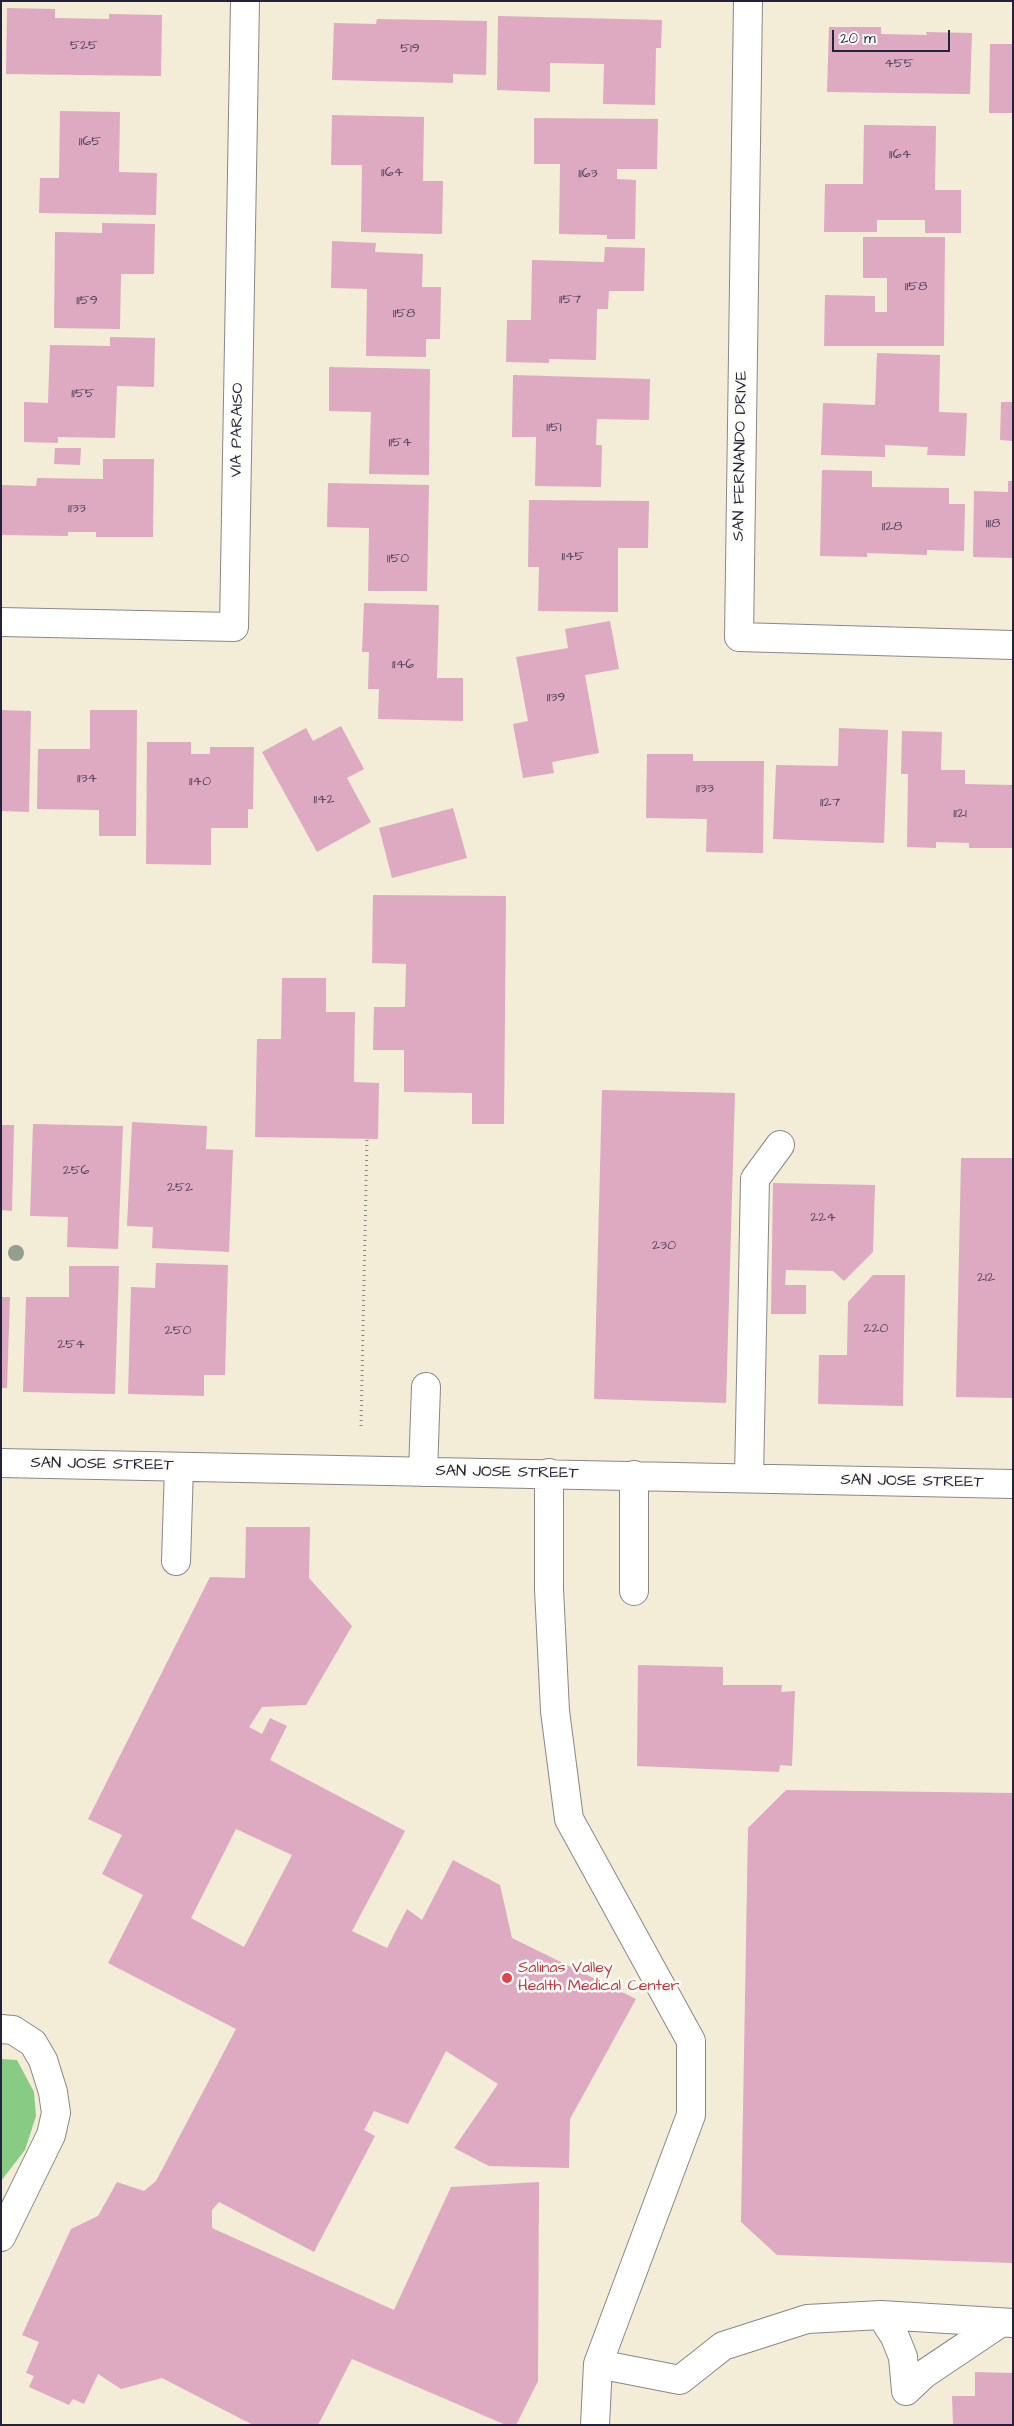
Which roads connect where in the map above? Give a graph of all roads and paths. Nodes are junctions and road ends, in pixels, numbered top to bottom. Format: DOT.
graph roads {
  1 [pos="245,1"];
  2 [pos="748,1"];
  3 [pos="1,622"];
  4 [pos="1013,645"];
  5 [pos="367,1138"];
  6 [pos="780,1145"];
  7 [pos="426,1387"];
  8 [pos="361,1426"];
  9 [pos="1,1463"];
  10 [pos="180,1466"];
  11 [pos="423,1472"];
  12 [pos="550,1474"];
  13 [pos="634,1475"];
  14 [pos="749,1478"];
  15 [pos="1013,1484"];
  16 [pos="176,1561"];
  17 [pos="634,1592"];
  18 [pos="1,2029"];
  19 [pos="1,2237"];
  20 [pos="881,2315"];
  21 [pos="1006,2323"];
  22 [pos="598,2364"];
  23 [pos="595,2425"];
  1 -- 3 [label="street, VIA PARAISO"];
  2 -- 4 [label="street, SAN FERNANDO DRIVE"];
  5 -- 8 [label="path"];
  6 -- 14 [label="street"];
  7 -- 11 [label="street"];
  9 -- 10 [label="street, SAN JOSE STREET"];
  10 -- 11 [label="street, SAN JOSE STREET"];
  10 -- 16 [label="street"];
  11 -- 12 [label="street, SAN JOSE STREET"];
  12 -- 13 [label="street, SAN JOSE STREET"];
  12 -- 22 [label="street"];
  13 -- 14 [label="street, SAN JOSE STREET"];
  13 -- 17 [label="street"];
  14 -- 15 [label="street, SAN JOSE STREET"];
  18 -- 19 [label="street"];
  20 -- 21 [label="street"];
  20 -- 21 [label="street"];
  20 -- 22 [label="street"];
  22 -- 23 [label="street"];
}
